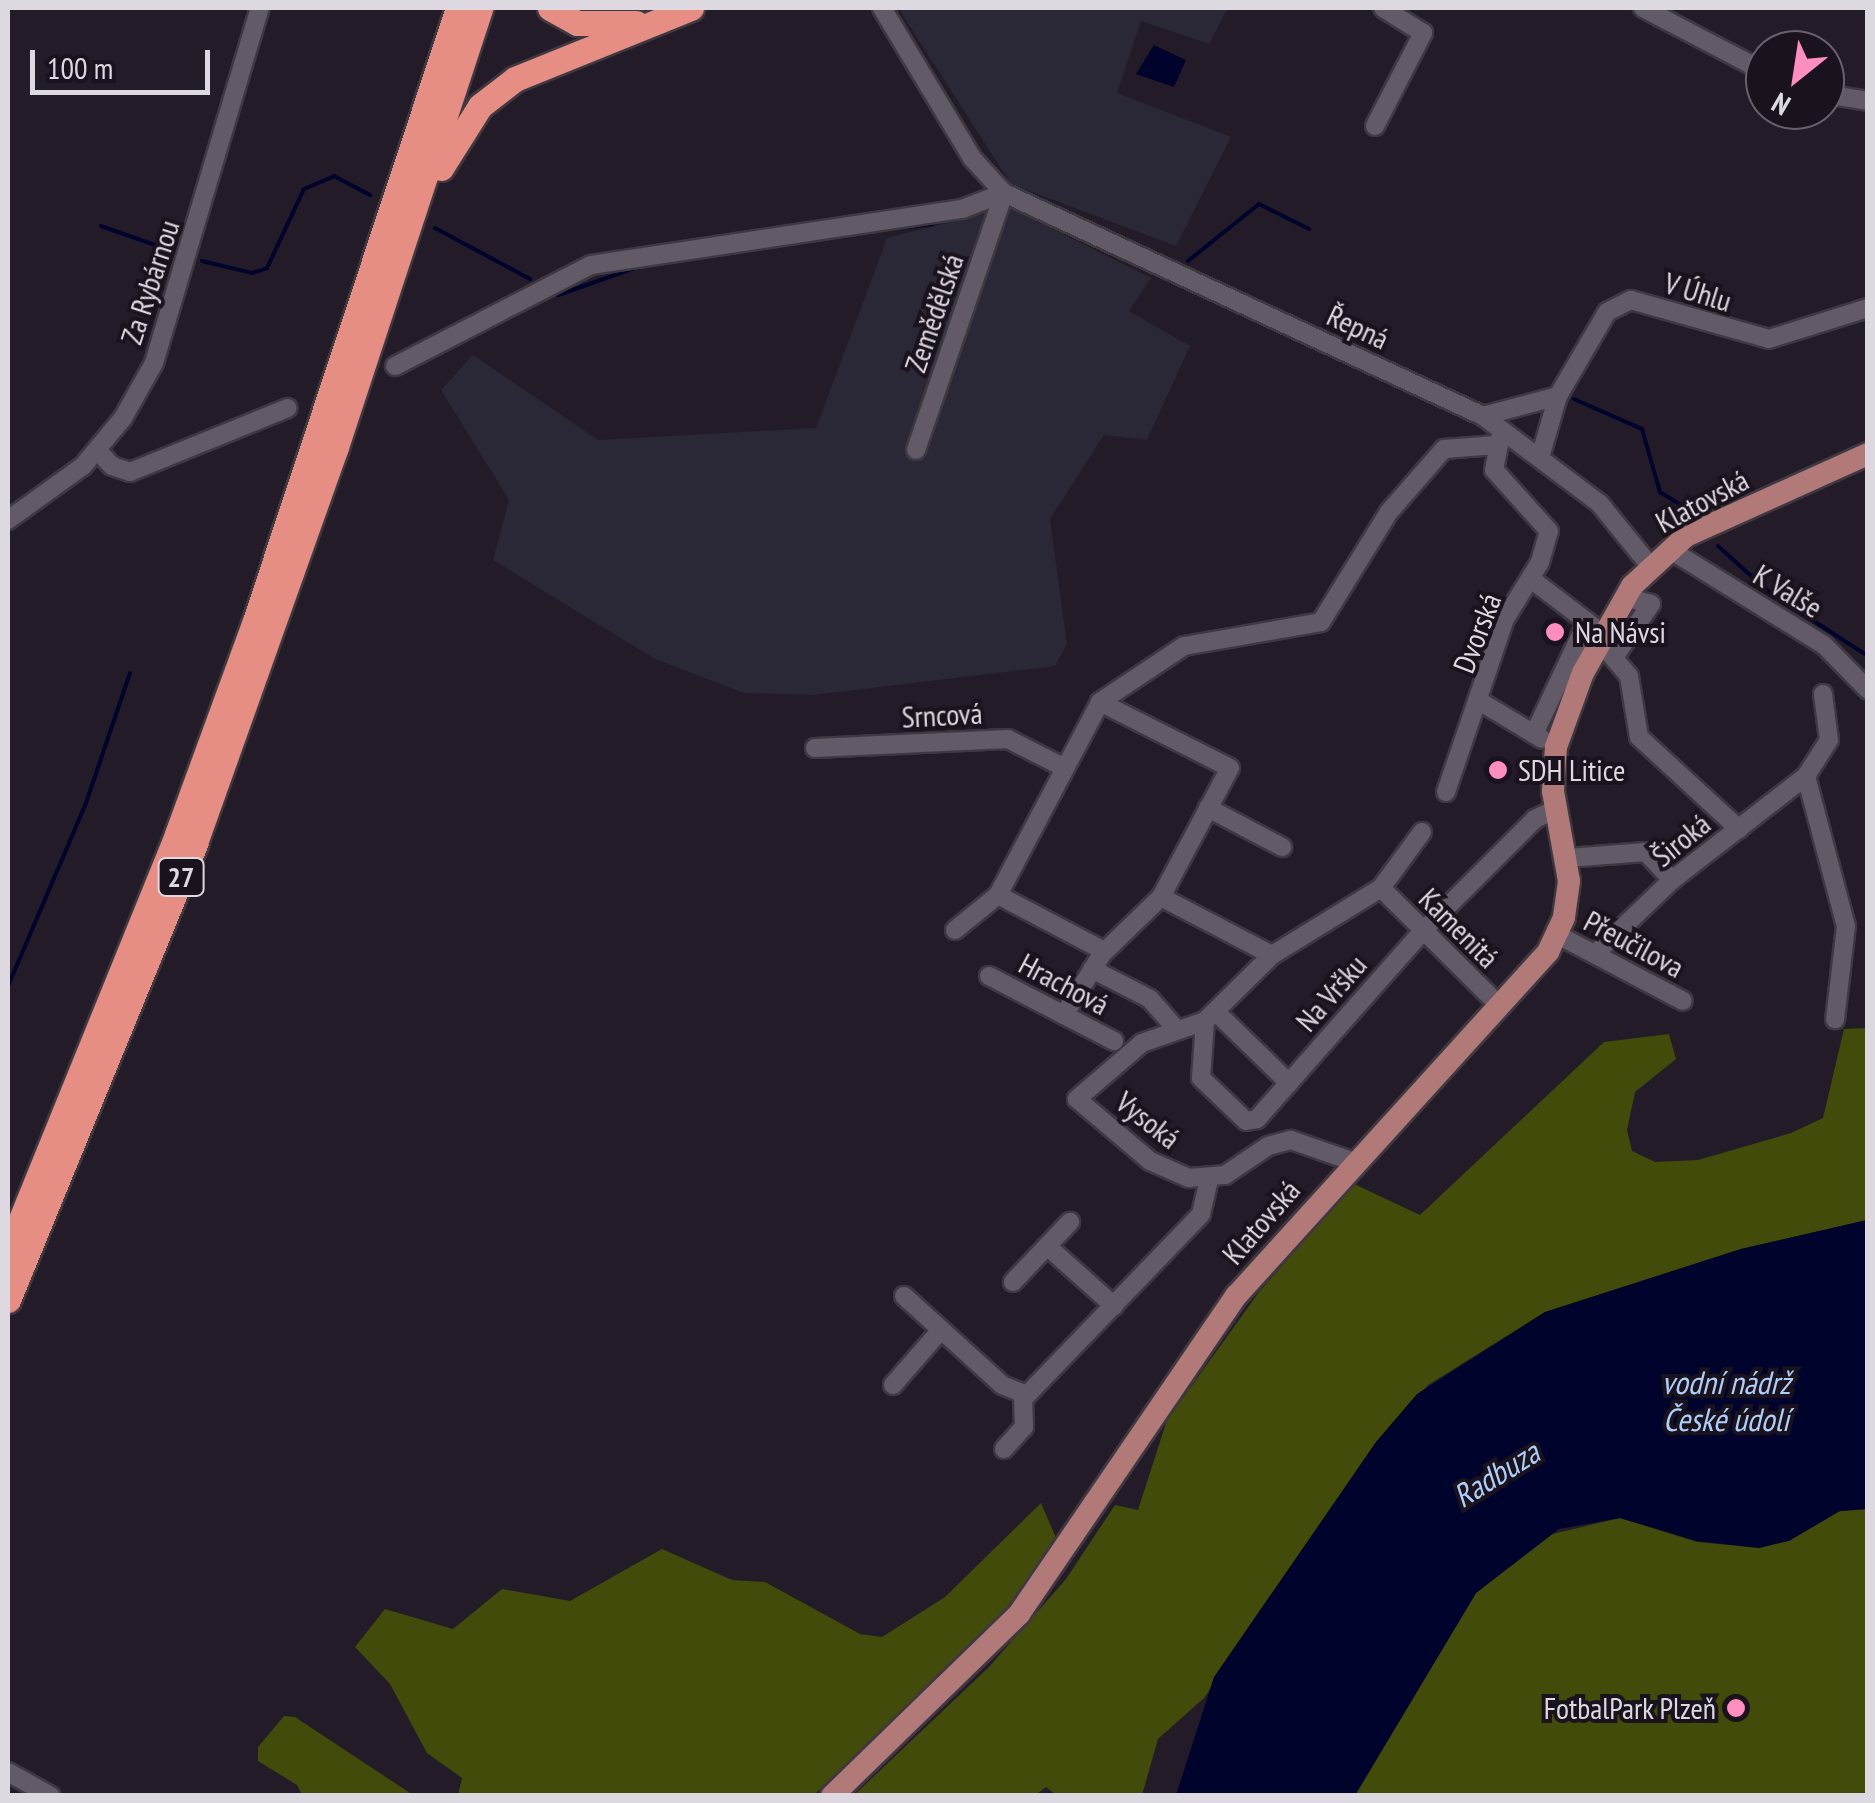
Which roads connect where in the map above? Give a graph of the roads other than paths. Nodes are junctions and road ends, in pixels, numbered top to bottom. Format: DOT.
graph roads {
  1 [pos="260,8"];
  2 [pos="458,8"];
  3 [pos="480,8"];
  4 [pos="550,8"];
  5 [pos="691,8"];
  6 [pos="882,8"];
  7 [pos="1383,8"];
  8 [pos="1643,8"];
  9 [pos="656,20"];
  10 [pos="1745,62"];
  11 [pos="1375,126"];
  12 [pos="1004,193"];
  13 [pos="403,244"];
  14 [pos="1868,308"];
  15 [pos="394,366"];
  16 [pos="1558,396"];
  17 [pos="288,408"];
  18 [pos="1483,416"];
  19 [pos="1501,438"];
  20 [pos="98,450"];
  21 [pos="916,450"];
  22 [pos="1541,454"];
  23 [pos="1868,454"];
  24 [pos="8,520"];
  25 [pos="1670,549"];
  26 [pos="1650,566"];
  27 [pos="1530,579"];
  28 [pos="1601,638"];
  29 [pos="1868,690"];
  30 [pos="1823,694"];
  31 [pos="1100,702"];
  32 [pos="1481,702"];
  33 [pos="1534,732"];
  34 [pos="1557,744"];
  35 [pos="815,748"];
  36 [pos="1065,768"];
  37 [pos="1806,776"];
  38 [pos="1446,792"];
  39 [pos="1208,808"];
  40 [pos="1556,808"];
  41 [pos="1739,829"];
  42 [pos="1422,832"];
  43 [pos="1282,847"];
  44 [pos="1566,858"];
  45 [pos="1672,880"];
  46 [pos="1381,888"];
  47 [pos="998,895"];
  48 [pos="1161,898"];
  49 [pos="955,930"];
  50 [pos="1422,932"];
  51 [pos="1558,936"];
  52 [pos="1104,951"];
  53 [pos="1596,953"];
  54 [pos="1272,955"];
  55 [pos="1092,969"];
  56 [pos="990,976"];
  57 [pos="1684,1002"];
  58 [pos="1500,1006"];
  59 [pos="1064,1015"];
  60 [pos="1210,1017"];
  61 [pos="1835,1019"];
  62 [pos="1178,1030"];
  63 [pos="1114,1041"];
  64 [pos="1289,1084"];
  65 [pos="1354,1162"];
  66 [pos="1209,1178"];
  67 [pos="1070,1222"];
  68 [pos="1047,1246"];
  69 [pos="8,1251"];
  70 [pos="1013,1282"];
  71 [pos="904,1296"];
  72 [pos="8,1300"];
  73 [pos="1114,1306"];
  74 [pos="940,1331"];
  75 [pos="893,1385"];
  76 [pos="1023,1396"];
  77 [pos="1004,1449"];
  78 [pos="8,1772"];
  79 [pos="51,1796"];
  80 [pos="832,1796"];
  1 -- 20 [label="street, Za Rybárnou"];
  2 -- 69 [label="highway, 27"];
  3 -- 13 [label="highway, 27"];
  4 -- 9 [label="highway"];
  5 -- 9 [label="highway"];
  6 -- 12 [label="street, Řepná"];
  7 -- 11 [label="street"];
  8 -- 10 [label="street"];
  9 -- 13 [label="highway"];
  12 -- 15 [label="street"];
  12 -- 18 [label="street, Řepná"];
  12 -- 21 [label="street, Zemědělská"];
  13 -- 72 [label="highway, 27"];
  14 -- 16 [label="street, V Úhlu"];
  16 -- 18 [label="street"];
  16 -- 22 [label="street, V Úhlu"];
  17 -- 20 [label="street"];
  18 -- 19 [label="street, Řepná"];
  19 -- 22 [label="street, Řepná"];
  19 -- 27 [label="street"];
  19 -- 31 [label="street"];
  20 -- 24 [label="street, Za Rybárnou"];
  22 -- 26 [label="street, Řepná"];
  23 -- 25 [label="main road, Klatovská"];
  25 -- 26 [label="main road, Klatovská"];
  25 -- 29 [label="street, K Valše"];
  26 -- 28 [label="main road, Klatovská"];
  27 -- 28 [label="street, Dvorská"];
  27 -- 32 [label="street, Dvorská"];
  28 -- 33 [label="street"];
  28 -- 34 [label="main road, Klatovská"];
  28 -- 41 [label="street"];
  30 -- 37 [label="street"];
  31 -- 36 [label="street"];
  31 -- 39 [label="street"];
  32 -- 33 [label="street"];
  32 -- 38 [label="street, Dvorská"];
  33 -- 34 [label="street"];
  34 -- 40 [label="main road, Klatovská"];
  35 -- 36 [label="street, Srncová"];
  36 -- 47 [label="street"];
  37 -- 41 [label="street, Široká"];
  37 -- 61 [label="street"];
  39 -- 43 [label="street"];
  39 -- 48 [label="street"];
  40 -- 44 [label="main road, Klatovská"];
  40 -- 50 [label="street, Na Vršku"];
  41 -- 45 [label="street, Široká"];
  42 -- 46 [label="street"];
  44 -- 45 [label="street"];
  44 -- 51 [label="main road, Klatovská"];
  45 -- 53 [label="street, Široká"];
  46 -- 50 [label="street, Kamenitá"];
  46 -- 54 [label="street"];
  47 -- 49 [label="street"];
  47 -- 52 [label="street"];
  48 -- 52 [label="street"];
  48 -- 54 [label="street"];
  50 -- 58 [label="street, Kamenitá"];
  50 -- 64 [label="street, Na Vršku"];
  51 -- 53 [label="street, Přeučilova"];
  51 -- 58 [label="main road, Klatovská"];
  52 -- 55 [label="street"];
  53 -- 57 [label="street, Přeučilova"];
  54 -- 60 [label="street"];
  55 -- 59 [label="street"];
  55 -- 62 [label="street"];
  56 -- 59 [label="street, Hrachová"];
  58 -- 65 [label="main road, Klatovská"];
  59 -- 63 [label="street, Hrachová"];
  60 -- 62 [label="street"];
  60 -- 64 [label="street"];
  60 -- 64 [label="street, Na Vršku"];
  62 -- 66 [label="street, Vysoká"];
  65 -- 66 [label="street"];
  65 -- 80 [label="main road, Klatovská"];
  66 -- 73 [label="street"];
  67 -- 68 [label="street"];
  68 -- 70 [label="street"];
  68 -- 73 [label="street"];
  71 -- 74 [label="street"];
  73 -- 76 [label="street"];
  74 -- 75 [label="street"];
  74 -- 76 [label="street"];
  76 -- 77 [label="street"];
  78 -- 79 [label="street"];
}
